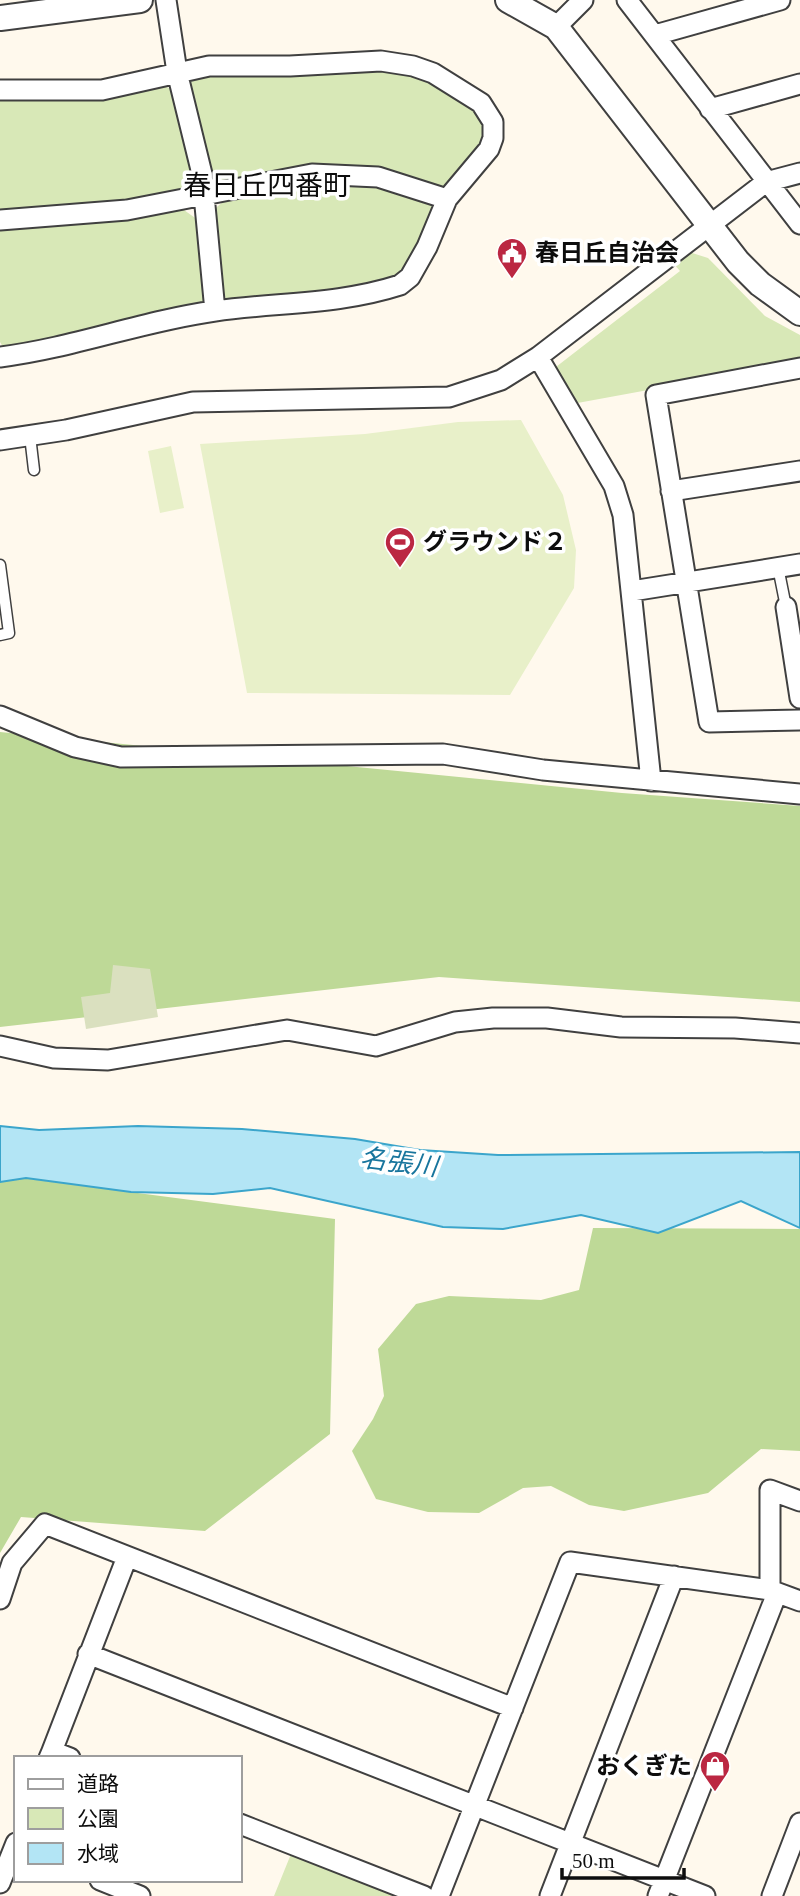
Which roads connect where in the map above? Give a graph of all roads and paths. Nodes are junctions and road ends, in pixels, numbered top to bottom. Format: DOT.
graph roads {
  1 [pos="140,0"];
  2 [pos="166,0"];
  3 [pos="508,0"];
  4 [pos="583,0"];
  5 [pos="627,0"];
  6 [pos="780,0"];
  7 [pos="0,18"];
  8 [pos="555,27"];
  9 [pos="655,35"];
  10 [pos="177,72"];
  11 [pos="800,85"];
  12 [pos="0,90"];
  13 [pos="710,109"];
  14 [pos="800,173"];
  15 [pos="766,182"];
  16 [pos="204,194"];
  17 [pos="447,199"];
  18 [pos="0,220"];
  19 [pos="800,224"];
  20 [pos="708,226"];
  21 [pos="215,311"];
  22 [pos="800,313"];
  23 [pos="0,357"];
  24 [pos="538,357"];
  25 [pos="800,368"];
  26 [pos="30,436"];
  27 [pos="0,440"];
  28 [pos="34,470"];
  29 [pos="800,471"];
  30 [pos="671,491"];
  31 [pos="800,564"];
  32 [pos="0,565"];
  33 [pos="778,567"];
  34 [pos="687,581"];
  35 [pos="632,591"];
  36 [pos="786,607"];
  37 [pos="0,635"];
  38 [pos="800,698"];
  39 [pos="0,716"];
  40 [pos="800,720"];
  41 [pos="651,781"];
  42 [pos="800,794"];
  43 [pos="800,1033"];
  44 [pos="0,1046"];
  45 [pos="800,1501"];
  46 [pos="127,1558"];
  47 [pos="674,1576"];
  48 [pos="774,1591"];
  49 [pos="0,1599"];
  50 [pos="800,1601"];
  51 [pos="89,1654"];
  52 [pos="513,1708"];
  53 [pos="57,1755"];
  54 [pos="474,1805"];
  55 [pos="800,1823"];
  56 [pos="242,1825"];
  57 [pos="571,1843"];
  58 [pos="11,1844"];
  59 [pos="105,1882"];
  60 [pos="0,1883"];
  61 [pos="661,1888"];
  62 [pos="140,1896"];
  63 [pos="424,1896"];
  64 [pos="439,1896"];
  65 [pos="550,1896"];
  66 [pos="705,1896"];
  67 [pos="772,1896"];
  1 -- 7 [label="street"];
  2 -- 10 [label="street"];
  3 -- 8 [label="street"];
  4 -- 8 [label="street"];
  5 -- 9 [label="street"];
  6 -- 9 [label="street"];
  8 -- 20 [label="street"];
  9 -- 13 [label="street"];
  10 -- 12 [label="street"];
  10 -- 16 [label="street"];
  10 -- 17 [label="street"];
  11 -- 13 [label="street"];
  13 -- 15 [label="street"];
  14 -- 15 [label="street"];
  15 -- 19 [label="street"];
  15 -- 20 [label="street"];
  16 -- 17 [label="street"];
  16 -- 18 [label="street"];
  16 -- 21 [label="street"];
  17 -- 21 [label="street"];
  20 -- 22 [label="street"];
  20 -- 24 [label="street"];
  21 -- 23 [label="street"];
  24 -- 26 [label="street"];
  24 -- 35 [label="street"];
  25 -- 30 [label="street"];
  26 -- 27 [label="street"];
  26 -- 28 [label="lane"];
  29 -- 30 [label="street"];
  30 -- 34 [label="street"];
  31 -- 33 [label="street"];
  32 -- 37 [label="lane"];
  33 -- 34 [label="street"];
  33 -- 36 [label="lane"];
  34 -- 35 [label="street"];
  34 -- 40 [label="street"];
  35 -- 41 [label="street"];
  36 -- 38 [label="street"];
  39 -- 41 [label="street"];
  41 -- 42 [label="street"];
  43 -- 44 [label="street"];
  45 -- 48 [label="street"];
  46 -- 49 [label="street"];
  46 -- 51 [label="street"];
  46 -- 52 [label="street"];
  47 -- 48 [label="street"];
  47 -- 52 [label="street"];
  47 -- 57 [label="street"];
  48 -- 50 [label="street"];
  48 -- 61 [label="street"];
  51 -- 53 [label="street"];
  51 -- 54 [label="street"];
  52 -- 54 [label="street"];
  54 -- 57 [label="street"];
  54 -- 64 [label="street"];
  55 -- 67 [label="street"];
  56 -- 63 [label="street"];
  57 -- 61 [label="street"];
  57 -- 65 [label="street"];
  58 -- 60 [label="street"];
  59 -- 62 [label="street"];
  61 -- 66 [label="street"];
}
